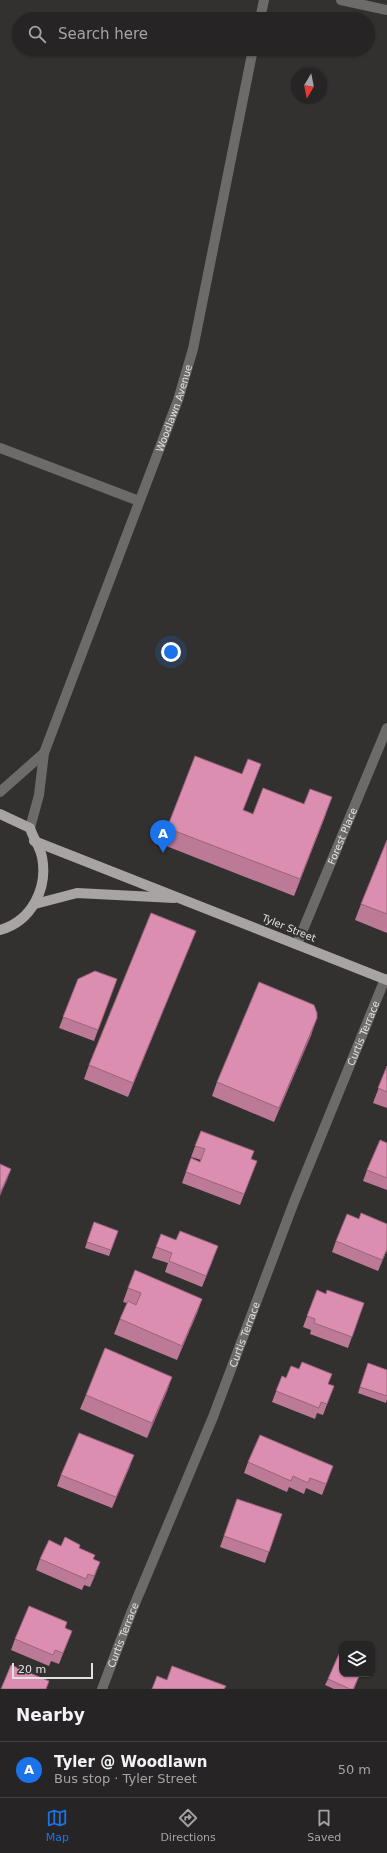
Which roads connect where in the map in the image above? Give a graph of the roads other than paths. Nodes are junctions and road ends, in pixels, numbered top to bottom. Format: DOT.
graph roads {
  1 [pos="264,0"];
  2 [pos="341,0"];
  3 [pos="387,10"];
  4 [pos="261,12"];
  5 [pos="252,56"];
  6 [pos="0,448"];
  7 [pos="139,501"];
  8 [pos="387,728"];
  9 [pos="44,753"];
  10 [pos="0,792"];
  11 [pos="0,814"];
  12 [pos="30,828"];
  13 [pos="34,840"];
  14 [pos="182,898"];
  15 [pos="35,904"];
  16 [pos="3,929"];
  17 [pos="0,938"];
  18 [pos="297,944"];
  19 [pos="386,979"];
  20 [pos="102,1689"];
  1 -- 4 [label="street"];
  2 -- 3 [label="street"];
  5 -- 7 [label="street, Woodlawn Avenue"];
  6 -- 7 [label="street"];
  7 -- 9 [label="street, Woodlawn Avenue"];
  8 -- 18 [label="street, Forest Place"];
  9 -- 10 [label="street, Woodlawn Avenue"];
  9 -- 12 [label="street, Woodlawn Avenue"];
  11 -- 12 [label="main road"];
  12 -- 13 [label="main road"];
  13 -- 14 [label="main road, Tyler Street"];
  13 -- 15 [label="main road"];
  14 -- 15 [label="main road, Tyler Street"];
  14 -- 18 [label="main road, Tyler Street"];
  15 -- 16 [label="main road"];
  16 -- 17 [label="street"];
  18 -- 19 [label="main road, Tyler Street"];
  19 -- 20 [label="street, Curtis Terrace"];
}
